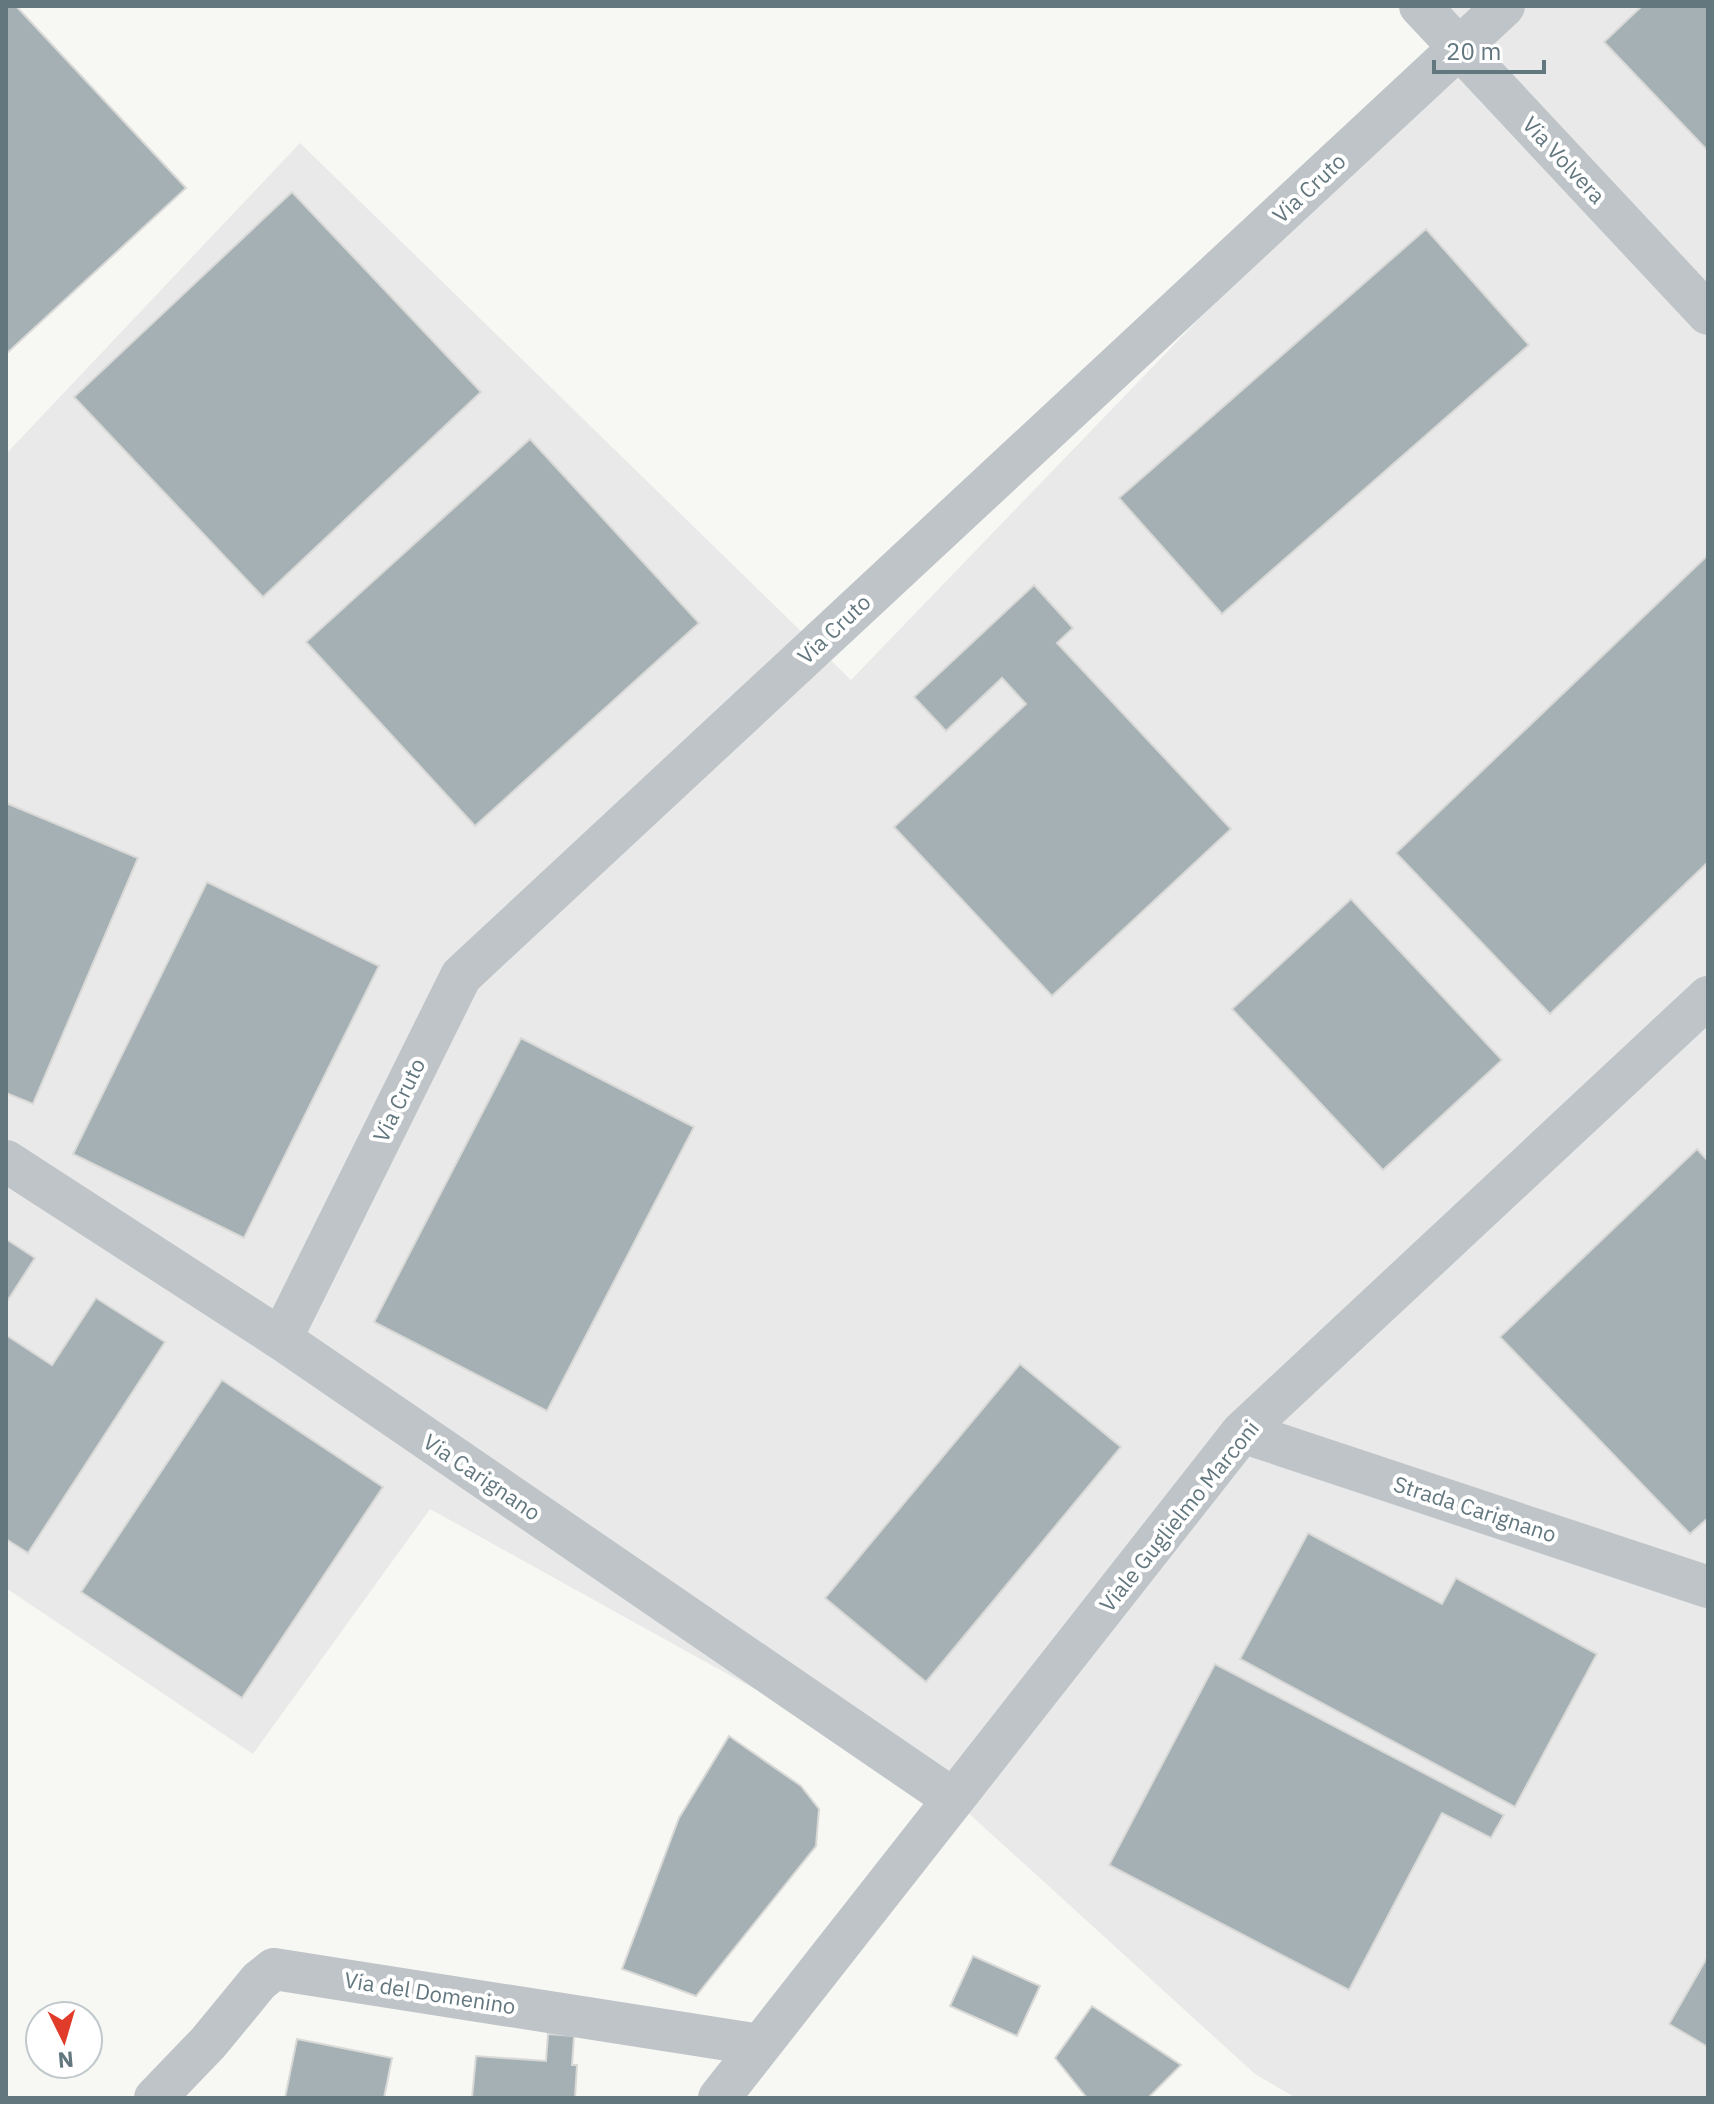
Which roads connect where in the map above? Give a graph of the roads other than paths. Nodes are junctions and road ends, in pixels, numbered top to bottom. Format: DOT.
graph roads {
  1 [pos="1420,6"];
  2 [pos="1504,6"];
  3 [pos="1459,48"];
  4 [pos="1708,314"];
  5 [pos="1708,997"];
  6 [pos="6,1161"];
  7 [pos="281,1339"];
  8 [pos="1242,1432"];
  9 [pos="1708,1587"];
  10 [pos="953,1799"];
  11 [pos="760,2045"];
  12 [pos="155,2098"];
  13 [pos="719,2098"];
  1 -- 3 [label="street, Via Volvera"];
  2 -- 3 [label="street, Via Cruto"];
  3 -- 4 [label="street, Via Volvera"];
  3 -- 7 [label="street, Via Cruto"];
  5 -- 8 [label="street, Viale Guglielmo Marconi"];
  6 -- 7 [label="street, Via Carignano"];
  7 -- 10 [label="street, Via Carignano"];
  8 -- 9 [label="street, Strada Carignano"];
  8 -- 10 [label="street, Viale Guglielmo Marconi"];
  10 -- 11 [label="street, Viale Guglielmo Marconi"];
  11 -- 12 [label="street, Via del Domenino"];
  11 -- 13 [label="street, Viale Guglielmo Marconi"];
}
